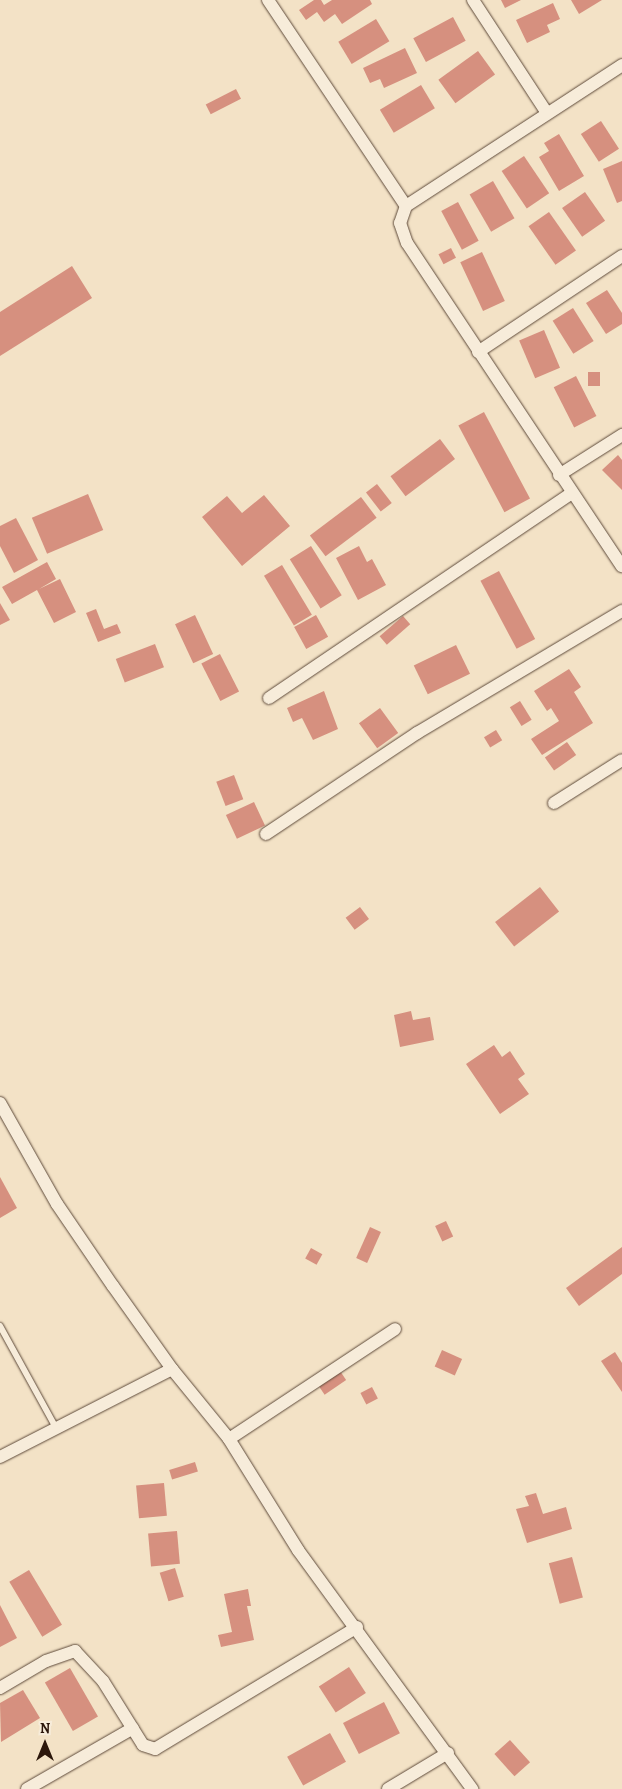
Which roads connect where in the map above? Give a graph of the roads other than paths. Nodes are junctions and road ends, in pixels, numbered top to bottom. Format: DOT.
graph roads {
  1 [pos="268,0"];
  2 [pos="473,0"];
  3 [pos="622,65"];
  4 [pos="547,113"];
  5 [pos="406,206"];
  6 [pos="622,256"];
  7 [pos="478,352"];
  8 [pos="622,434"];
  9 [pos="559,476"];
  10 [pos="572,493"];
  11 [pos="622,566"];
  12 [pos="622,611"];
  13 [pos="269,698"];
  14 [pos="622,760"];
  15 [pos="554,803"];
  16 [pos="266,834"];
  17 [pos="0,1103"];
  18 [pos="0,1326"];
  19 [pos="395,1329"];
  20 [pos="172,1369"];
  21 [pos="55,1426"];
  22 [pos="229,1439"];
  23 [pos="0,1457"];
  24 [pos="357,1627"];
  25 [pos="0,1688"];
  26 [pos="132,1728"];
  27 [pos="448,1753"];
  28 [pos="27,1789"];
  29 [pos="388,1789"];
  30 [pos="472,1789"];
  1 -- 5 [label="street"];
  2 -- 4 [label="street"];
  3 -- 4 [label="street"];
  4 -- 5 [label="street"];
  5 -- 7 [label="street"];
  6 -- 7 [label="street"];
  7 -- 9 [label="street"];
  8 -- 9 [label="street"];
  9 -- 10 [label="street"];
  10 -- 11 [label="street"];
  10 -- 13 [label="street"];
  12 -- 16 [label="street"];
  14 -- 15 [label="street"];
  17 -- 20 [label="street"];
  18 -- 21 [label="lane"];
  19 -- 22 [label="street"];
  20 -- 21 [label="street"];
  20 -- 22 [label="street"];
  21 -- 23 [label="street"];
  22 -- 24 [label="street"];
  24 -- 26 [label="street"];
  24 -- 27 [label="street"];
  25 -- 26 [label="street"];
  26 -- 28 [label="street"];
  27 -- 29 [label="street"];
  27 -- 30 [label="street"];
}
